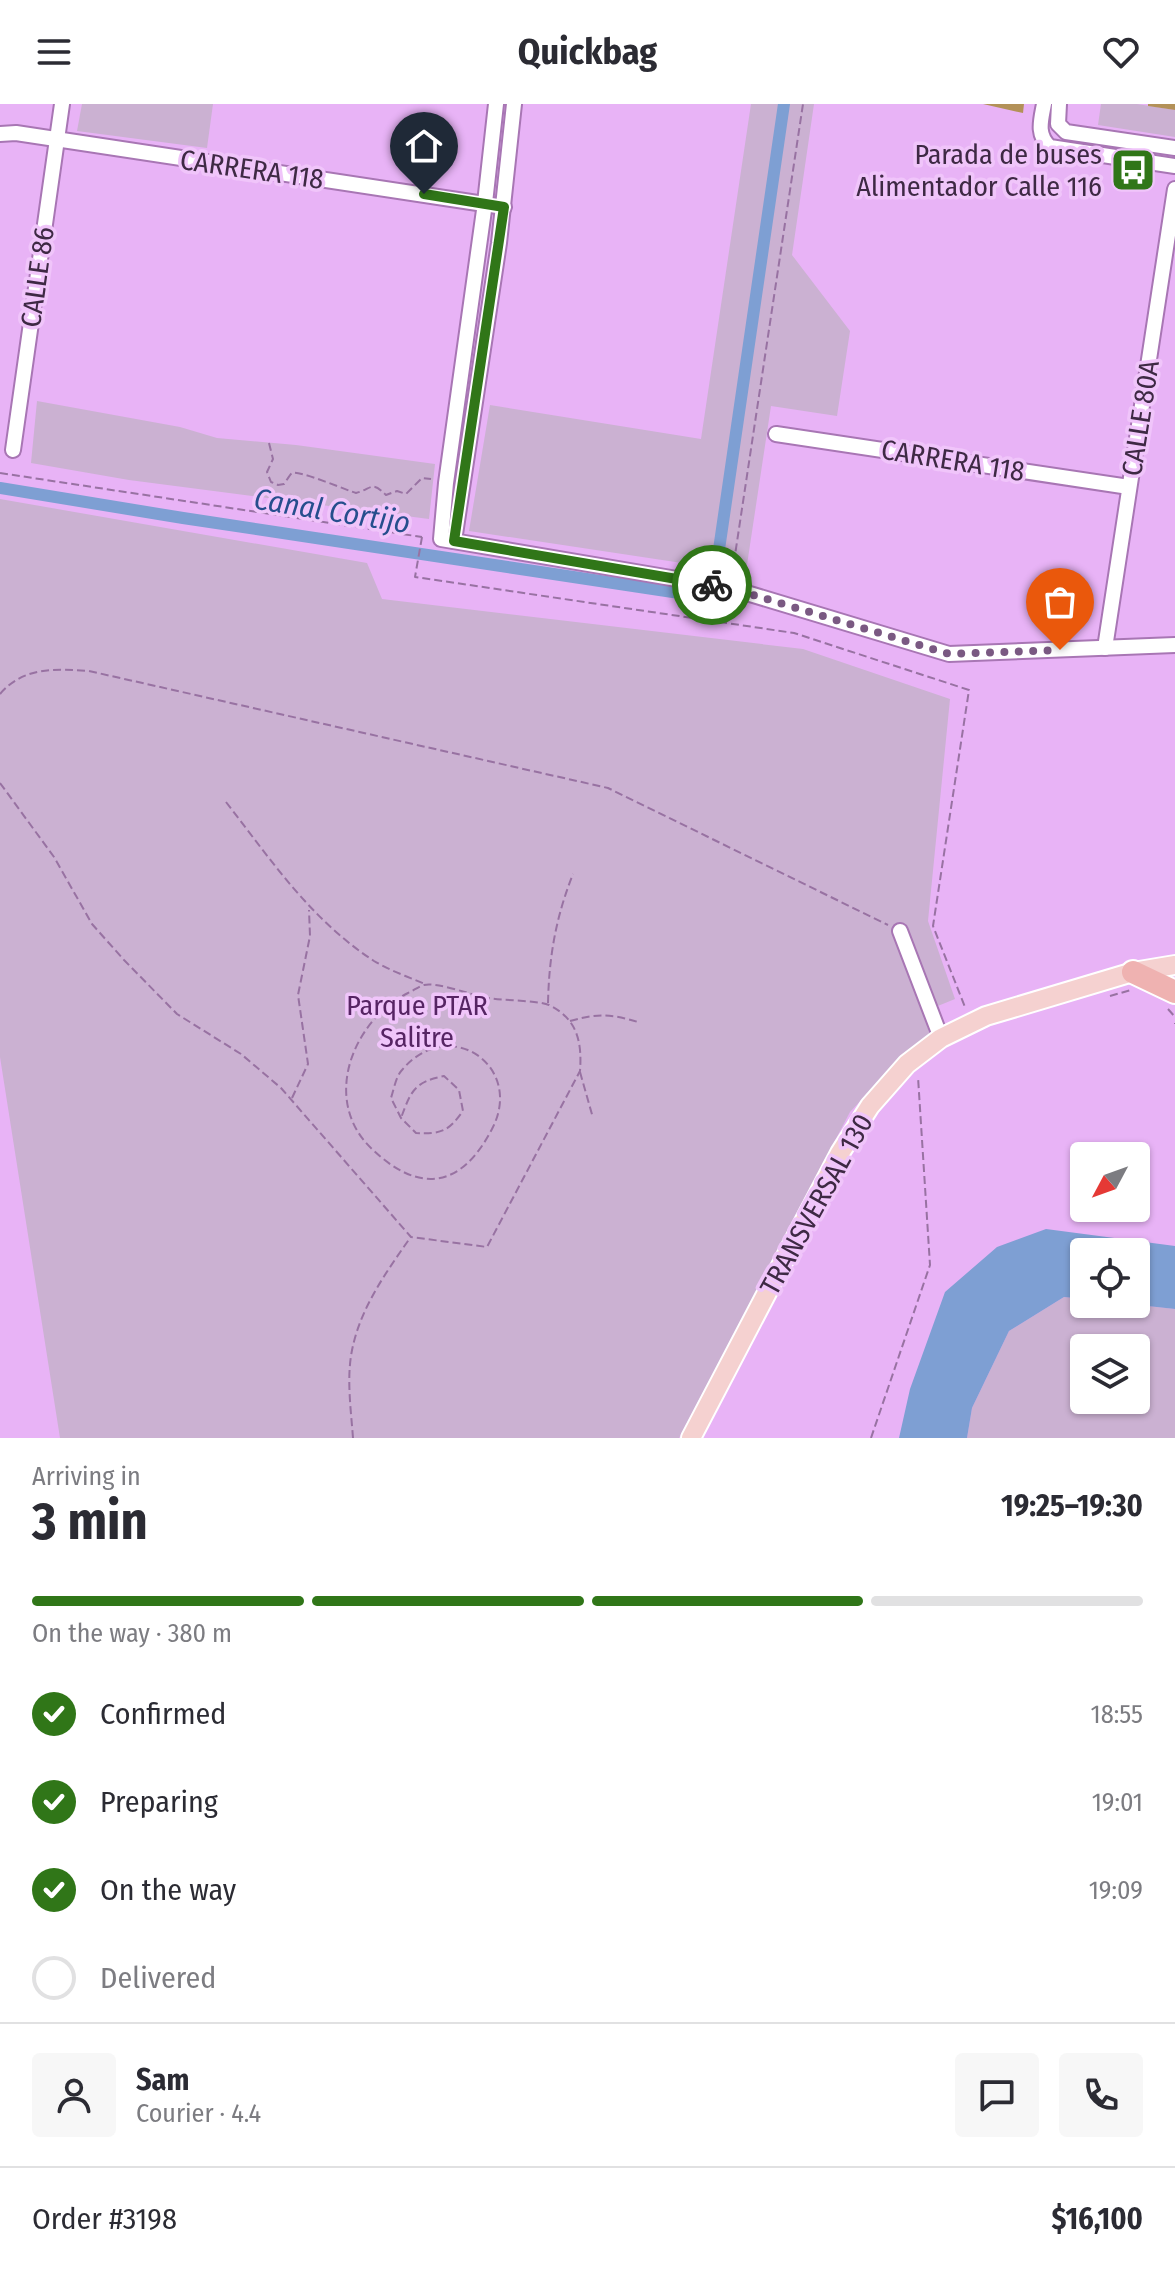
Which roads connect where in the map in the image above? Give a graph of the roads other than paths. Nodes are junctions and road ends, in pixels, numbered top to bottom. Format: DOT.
graph roads {
  1 [pos="62,104"];
  2 [pos="496,104"];
  3 [pos="514,104"];
  4 [pos="1044,104"];
  5 [pos="1059,104"];
  6 [pos="0,134"];
  7 [pos="56,139"];
  8 [pos="1175,148"];
  9 [pos="1175,166"];
  10 [pos="1175,189"];
  11 [pos="485,203"];
  12 [pos="504,207"];
  13 [pos="776,434"];
  14 [pos="13,450"];
  15 [pos="1129,487"];
  16 [pos="454,541"];
  17 [pos="1175,645"];
  18 [pos="1105,648"];
  19 [pos="900,931"];
  20 [pos="1175,965"];
  21 [pos="1133,981"];
  22 [pos="1169,998"];
  23 [pos="941,1038"];
  24 [pos="691,1438"];
  1 -- 7 [label="street, CALLE 86"];
  2 -- 11 [label="street"];
  3 -- 12 [label="street"];
  4 -- 9 [label="street"];
  5 -- 8 [label="street"];
  6 -- 7 [label="street, CARRERA 118"];
  7 -- 11 [label="street, CARRERA 118"];
  7 -- 14 [label="street, CALLE 86"];
  10 -- 15 [label="street, CALLE 80A"];
  11 -- 12 [label="street, CARRERA 118"];
  11 -- 16 [label="street"];
  12 -- 16 [label="street"];
  13 -- 15 [label="street, CARRERA 118"];
  15 -- 18 [label="street, CALLE 80A"];
  16 -- 18 [label="street"];
  17 -- 18 [label="street"];
  19 -- 23 [label="street"];
  20 -- 21 [label="main road, TRANSVERSAL 130"];
  21 -- 22 [label="highway"];
  21 -- 23 [label="main road, TRANSVERSAL 130"];
  23 -- 24 [label="main road, TRANSVERSAL 130"];
}
